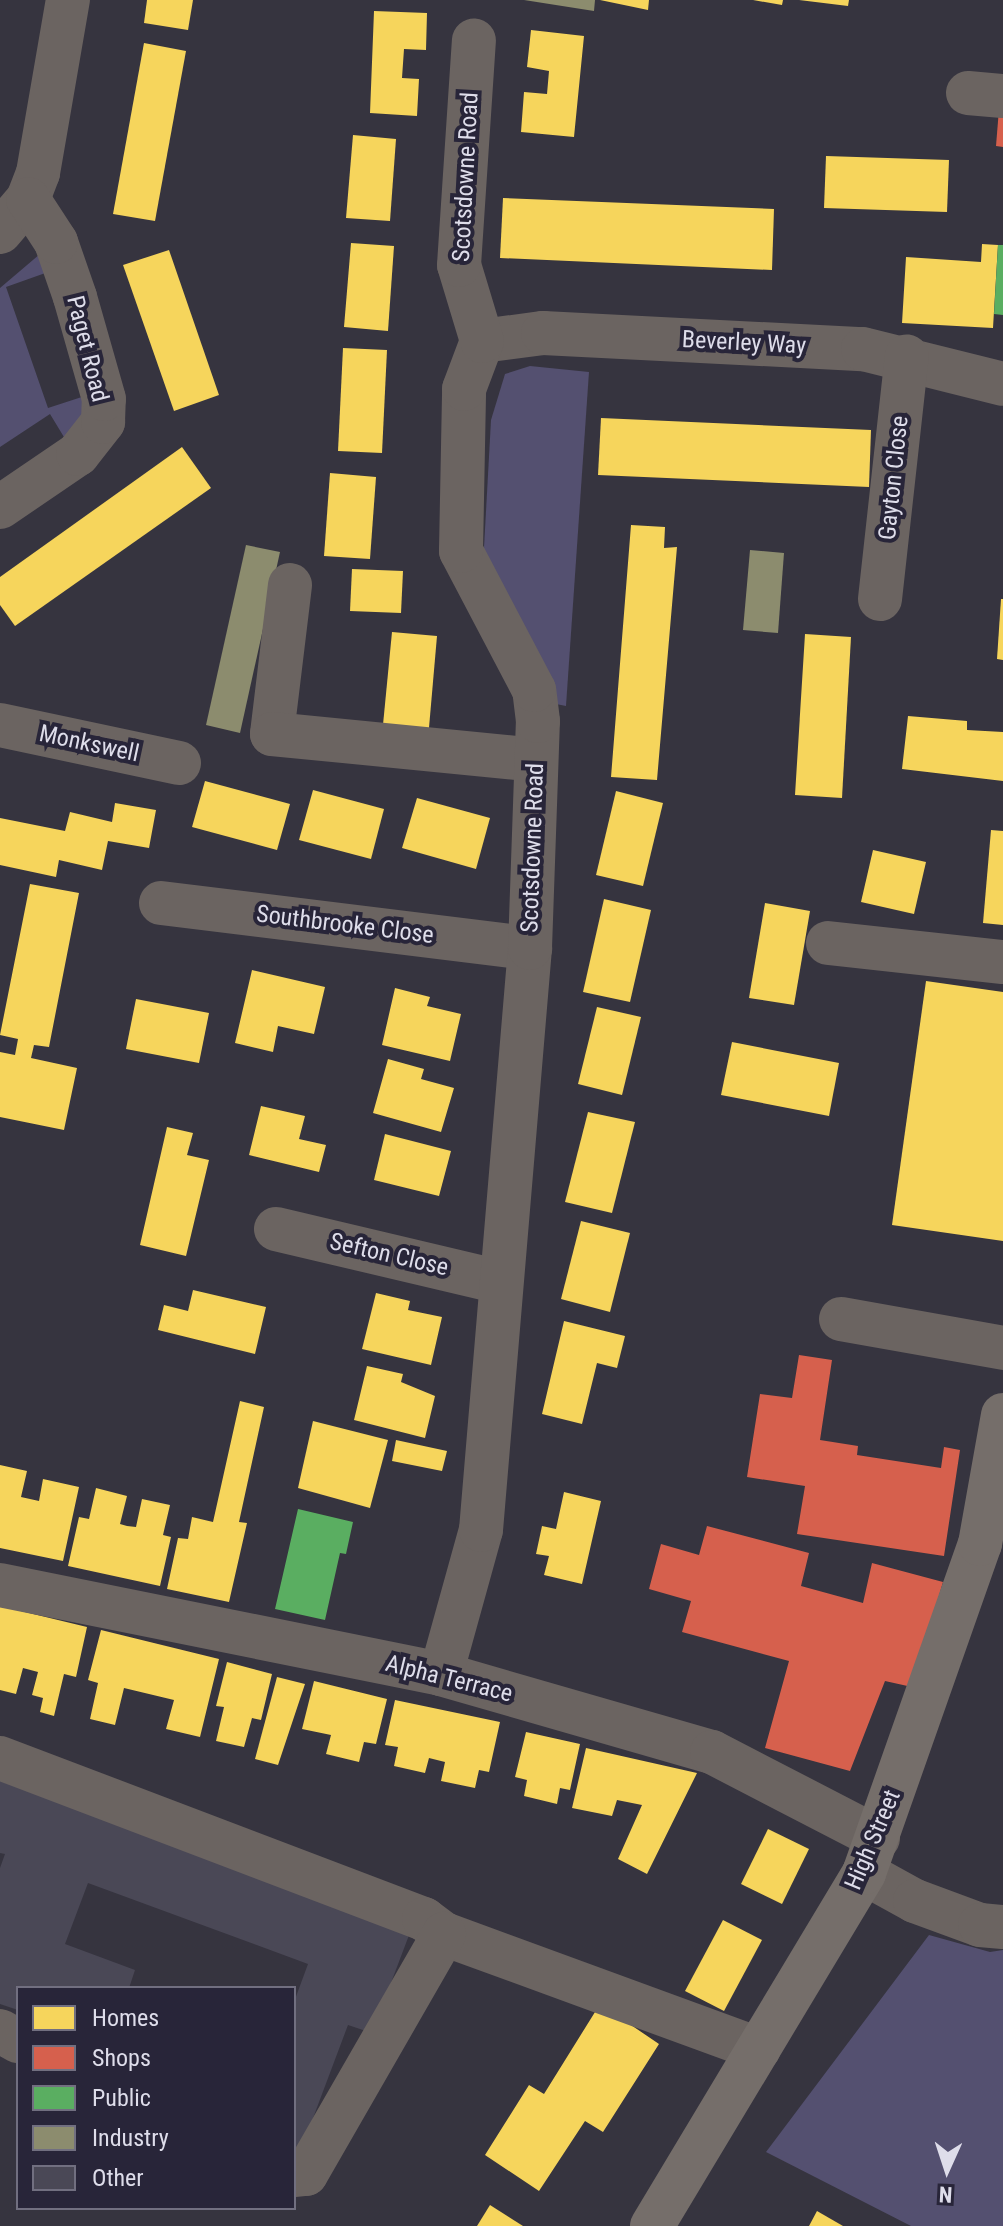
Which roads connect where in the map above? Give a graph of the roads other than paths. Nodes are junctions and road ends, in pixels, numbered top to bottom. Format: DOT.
graph roads {
  1 [pos="68,0"];
  2 [pos="474,40"];
  3 [pos="28,199"];
  4 [pos="0,232"];
  5 [pos="482,341"];
  6 [pos="907,356"];
  7 [pos="1003,384"];
  8 [pos="0,507"];
  9 [pos="290,585"];
  10 [pos="880,599"];
  11 [pos="0,725"];
  12 [pos="536,760"];
  13 [pos="179,763"];
  14 [pos="161,903"];
  15 [pos="828,943"];
  16 [pos="530,948"];
  17 [pos="1003,962"];
  18 [pos="276,1229"];
  19 [pos="501,1282"];
  20 [pos="841,1319"];
  21 [pos="1003,1348"];
  22 [pos="1003,1415"];
  23 [pos="0,1585"];
  24 [pos="441,1674"];
  25 [pos="0,1758"];
  26 [pos="871,1856"];
  27 [pos="1003,1927"];
  28 [pos="444,1934"];
  29 [pos="759,2049"];
  30 [pos="296,2175"];
  31 [pos="652,2226"];
  1 -- 3 [label="street"];
  2 -- 5 [label="street, Scotsdowne Road"];
  3 -- 4 [label="street"];
  3 -- 8 [label="street, Paget Road"];
  5 -- 6 [label="street, Beverley Way"];
  5 -- 12 [label="street, Scotsdowne Road"];
  6 -- 7 [label="street, Beverley Way"];
  6 -- 10 [label="street, Gayton Close"];
  9 -- 12 [label="street"];
  11 -- 13 [label="street, Monkswell"];
  12 -- 16 [label="street, Scotsdowne Road"];
  14 -- 16 [label="street, Southbrooke Close"];
  15 -- 17 [label="street"];
  16 -- 19 [label="street, Scotsdowne Road"];
  18 -- 19 [label="street, Sefton Close"];
  19 -- 24 [label="street, Scotsdowne Road"];
  20 -- 21 [label="street"];
  22 -- 26 [label="main road, High Street"];
  23 -- 24 [label="street, Alpha Terrace"];
  24 -- 26 [label="street, Alpha Terrace"];
  25 -- 28 [label="street"];
  26 -- 27 [label="street, Alpha Terrace"];
  26 -- 29 [label="main road, High Street"];
  28 -- 29 [label="street"];
  28 -- 30 [label="street"];
  29 -- 31 [label="main road, High Street"];
}
